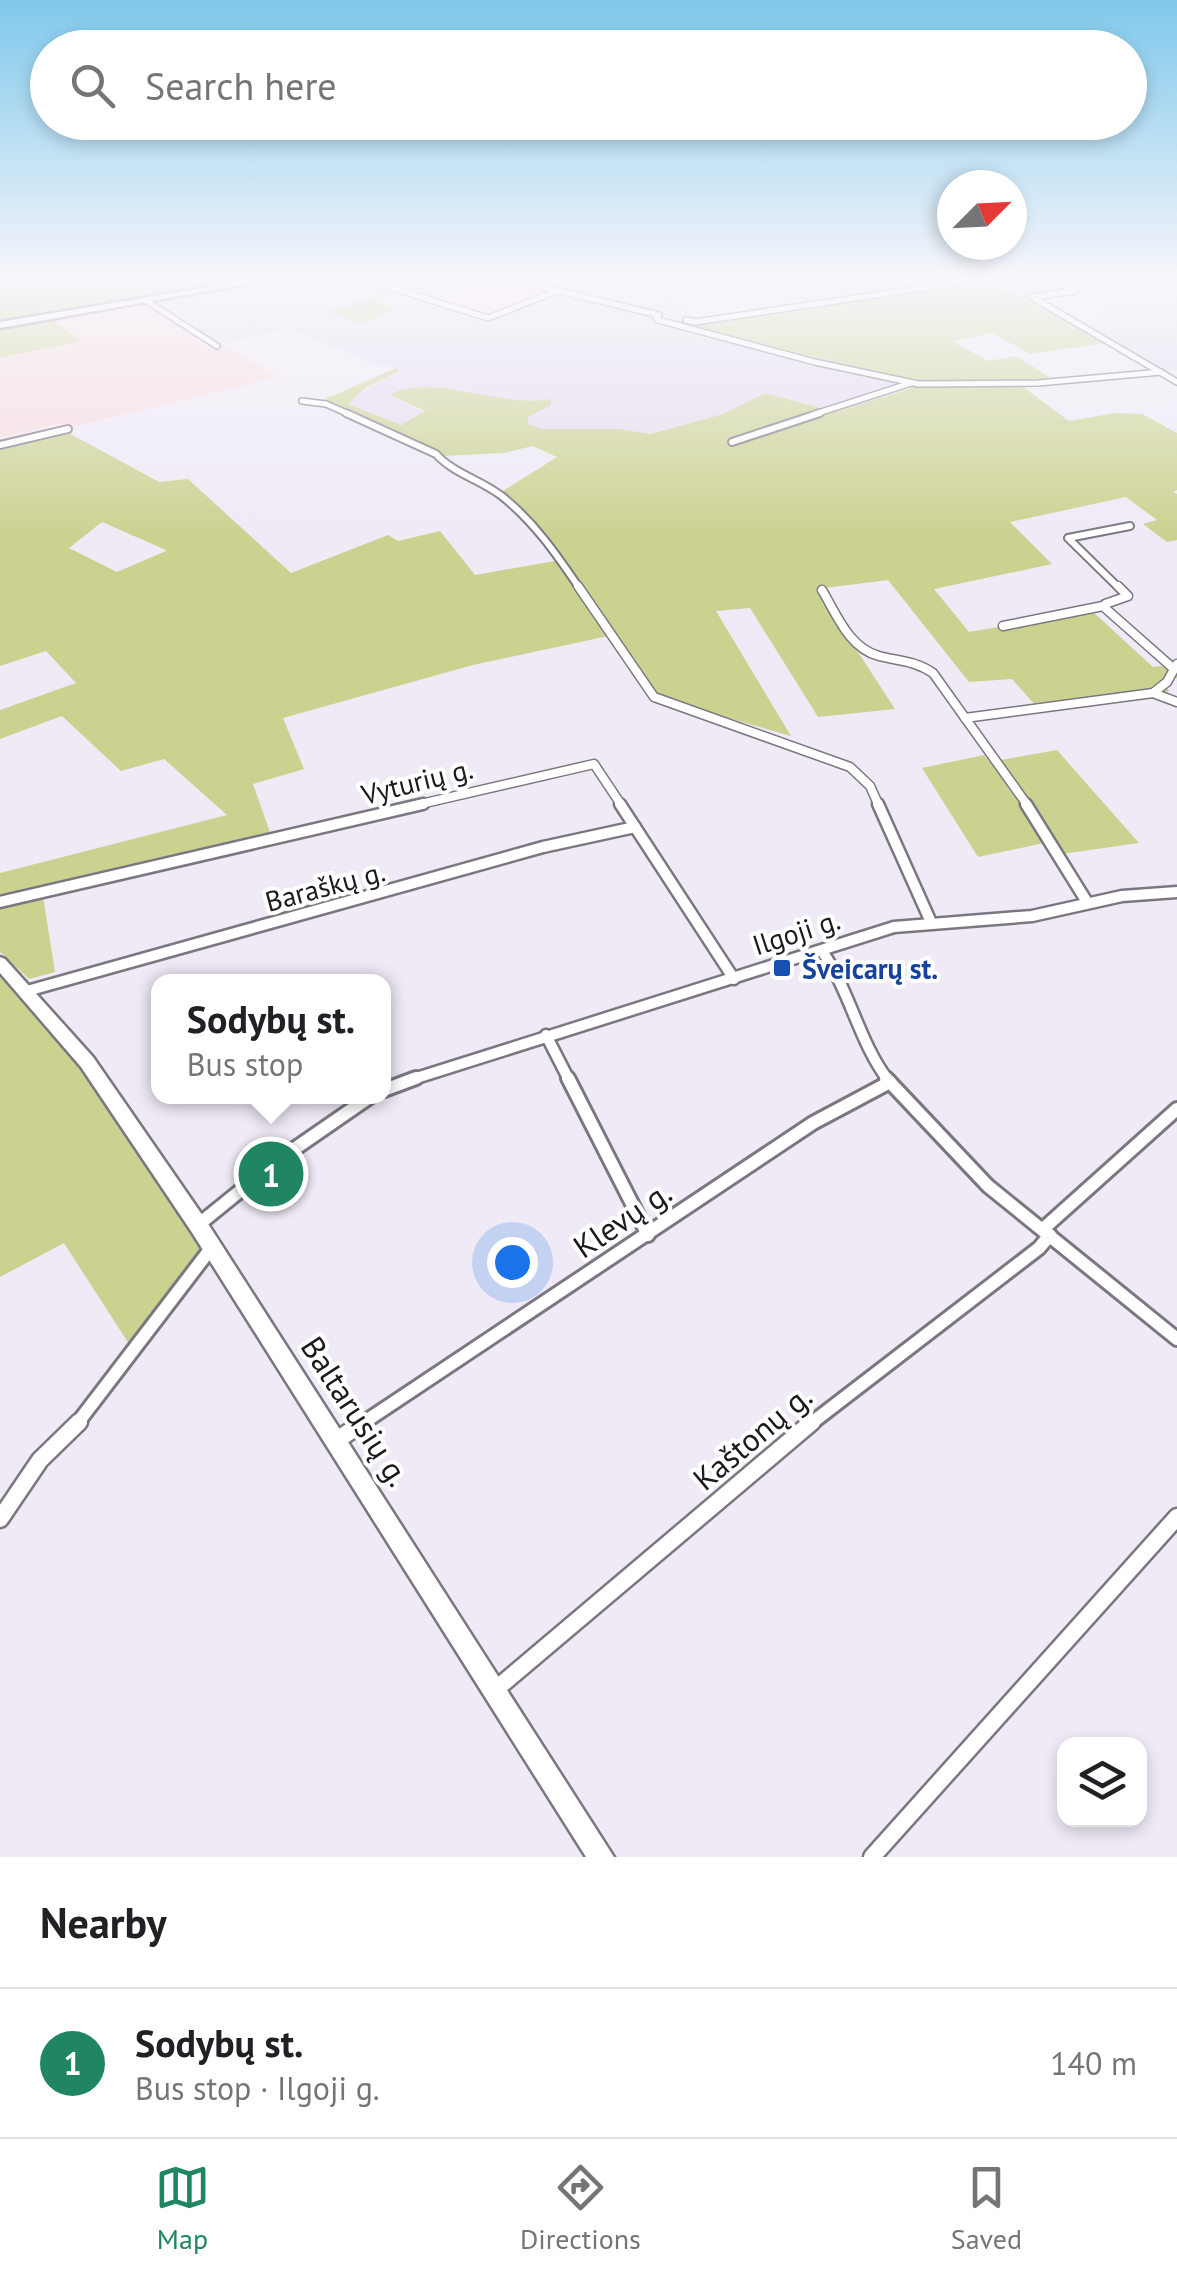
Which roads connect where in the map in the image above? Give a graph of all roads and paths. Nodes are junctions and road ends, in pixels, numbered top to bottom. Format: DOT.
graph roads {
  1 [pos="823,364"];
  2 [pos="1147,364"];
  3 [pos="1161,372"];
  4 [pos="1177,382"];
  5 [pos="910,383"];
  6 [pos="302,401"];
  7 [pos="68,428"];
  8 [pos="732,442"];
  9 [pos="0,445"];
  10 [pos="1130,526"];
  11 [pos="822,590"];
  12 [pos="1103,606"];
  13 [pos="1004,626"];
  14 [pos="1175,666"];
  15 [pos="1167,682"];
  16 [pos="1152,693"];
  17 [pos="1177,701"];
  18 [pos="964,718"];
  19 [pos="635,827"];
  20 [pos="1177,892"];
  21 [pos="0,902"];
  22 [pos="1087,902"];
  23 [pos="930,920"];
  24 [pos="822,951"];
  25 [pos="0,964"];
  26 [pos="734,979"];
  27 [pos="27,991"];
  28 [pos="546,1035"];
  29 [pos="890,1082"];
  30 [pos="391,1087"];
  31 [pos="359,1104"];
  32 [pos="1177,1110"];
  33 [pos="198,1226"];
  34 [pos="1047,1232"];
  35 [pos="648,1235"];
  36 [pos="212,1246"];
  37 [pos="1177,1339"];
  38 [pos="337,1440"];
  39 [pos="1177,1517"];
  40 [pos="0,1518"];
  41 [pos="495,1690"];
  42 [pos="602,1857"];
  43 [pos="872,1857"];
  1 -- 5 [label="street"];
  2 -- 3 [label="street"];
  3 -- 4 [label="street"];
  3 -- 5 [label="street"];
  5 -- 8 [label="street"];
  6 -- 23 [label="street"];
  7 -- 9 [label="street"];
  10 -- 12 [label="street"];
  11 -- 18 [label="street"];
  12 -- 13 [label="street"];
  12 -- 14 [label="street"];
  14 -- 15 [label="street"];
  15 -- 16 [label="street"];
  15 -- 17 [label="street"];
  16 -- 17 [label="street"];
  16 -- 18 [label="street"];
  18 -- 22 [label="street"];
  19 -- 21 [label="street, Vyturių g."];
  19 -- 26 [label="street, Vyturių g."];
  19 -- 27 [label="street, Baraškų g."];
  20 -- 22 [label="street, Ilgoji g."];
  22 -- 23 [label="street, Ilgoji g."];
  23 -- 24 [label="street, Ilgoji g."];
  24 -- 26 [label="street, Ilgoji g."];
  24 -- 29 [label="street"];
  25 -- 27 [label="main road, Baltarusių g."];
  26 -- 28 [label="street, Ilgoji g."];
  27 -- 33 [label="main road, Baltarusių g."];
  28 -- 30 [label="street, Ilgoji g."];
  28 -- 35 [label="street"];
  29 -- 34 [label="street"];
  29 -- 35 [label="street, Klevų g."];
  31 -- 33 [label="street"];
  32 -- 34 [label="street, Kaštonų g."];
  33 -- 36 [label="main road, Baltarusių g."];
  34 -- 37 [label="street"];
  34 -- 41 [label="street, Kaštonų g."];
  35 -- 38 [label="street, Klevų g."];
  36 -- 38 [label="main road, Baltarusių g."];
  36 -- 40 [label="street"];
  38 -- 41 [label="main road, Baltarusių g."];
  39 -- 43 [label="street"];
  41 -- 42 [label="main road, Baltarusių g."];
}
